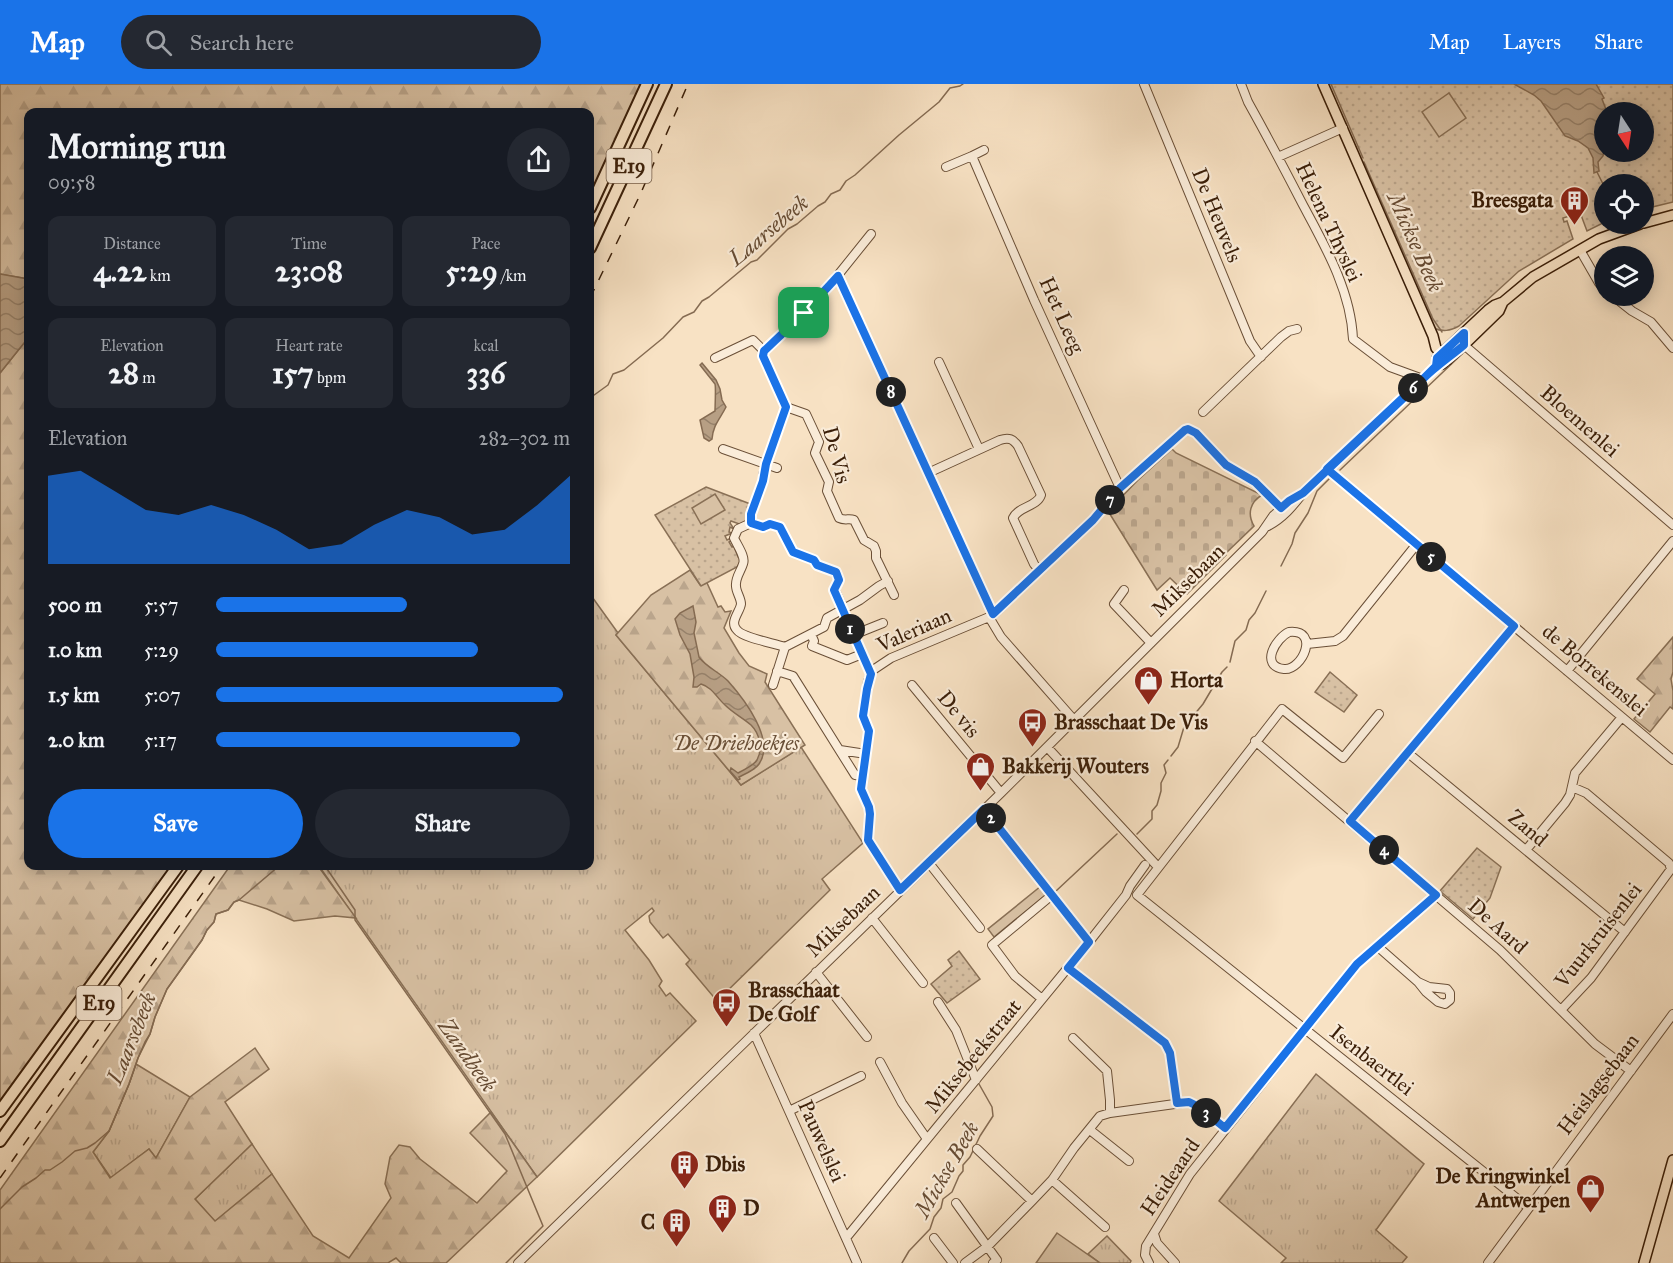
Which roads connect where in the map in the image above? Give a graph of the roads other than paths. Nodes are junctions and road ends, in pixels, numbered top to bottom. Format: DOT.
graph roads {
  1 [pos="647,84"];
  2 [pos="666,84"];
  3 [pos="1144,84"];
  4 [pos="1241,84"];
  5 [pos="1323,84"];
  6 [pos="1343,128"];
  7 [pos="984,150"];
  8 [pos="972,156"];
  9 [pos="1278,157"];
  10 [pos="946,167"];
  11 [pos="594,199"];
  12 [pos="1673,215"];
  13 [pos="1654,220"];
  14 [pos="871,234"];
  15 [pos="1610,234"];
  16 [pos="594,239"];
  17 [pos="1580,250"];
  18 [pos="1594,274"];
  19 [pos="838,276"];
  20 [pos="1499,306"];
  21 [pos="1626,306"];
  22 [pos="1297,328"];
  23 [pos="1464,333"];
  24 [pos="1464,345"];
  25 [pos="1673,348"];
  26 [pos="764,351"];
  27 [pos="1447,355"];
  28 [pos="1261,357"];
  29 [pos="715,358"];
  30 [pos="939,362"];
  31 [pos="1436,366"];
  32 [pos="1423,379"];
  33 [pos="786,407"];
  34 [pos="1203,412"];
  35 [pos="723,449"];
  36 [pos="980,449"];
  37 [pos="766,464"];
  38 [pos="777,468"];
  39 [pos="1327,469"];
  40 [pos="928,474"];
  41 [pos="1120,488"];
  42 [pos="1283,511"];
  43 [pos="751,523"];
  44 [pos="1673,525"];
  45 [pos="1673,541"];
  46 [pos="1416,544"];
  47 [pos="1040,570"];
  48 [pos="888,581"];
  49 [pos="1124,590"];
  50 [pos="894,595"];
  51 [pos="842,609"];
  52 [pos="991,616"];
  53 [pos="883,623"];
  54 [pos="1514,626"];
  55 [pos="811,634"];
  56 [pos="853,635"];
  57 [pos="1151,643"];
  58 [pos="1307,644"];
  59 [pos="785,647"];
  60 [pos="861,654"];
  61 [pos="777,671"];
  62 [pos="1567,671"];
  63 [pos="871,674"];
  64 [pos="773,685"];
  65 [pos="912,685"];
  66 [pos="1379,714"];
  67 [pos="1622,717"];
  68 [pos="1074,720"];
  69 [pos="1256,741"];
  70 [pos="1047,747"];
  71 [pos="840,750"];
  72 [pos="1408,753"];
  73 [pos="866,754"];
  74 [pos="1673,760"];
  75 [pos="859,776"];
  76 [pos="1572,787"];
  77 [pos="1001,793"];
  78 [pos="984,809"];
  79 [pos="1350,821"];
  80 [pos="1526,850"];
  81 [pos="929,863"];
  82 [pos="1146,865"];
  83 [pos="1158,867"];
  84 [pos="175,870"];
  85 [pos="194,870"];
  86 [pos="900,890"];
  87 [pos="1052,895"];
  88 [pos="1126,895"];
  89 [pos="1137,895"];
  90 [pos="1436,895"];
  91 [pos="872,918"];
  92 [pos="980,928"];
  93 [pos="1625,932"];
  94 [pos="1089,942"];
  95 [pos="1377,946"];
  96 [pos="1068,968"];
  97 [pos="816,972"];
  98 [pos="923,982"];
  99 [pos="1419,982"];
  100 [pos="1042,999"];
  101 [pos="938,1002"];
  102 [pos="1560,1010"];
  103 [pos="1673,1014"];
  104 [pos="1305,1029"];
  105 [pos="754,1033"];
  106 [pos="867,1037"];
  107 [pos="1073,1038"];
  108 [pos="880,1062"];
  109 [pos="1630,1071"];
  110 [pos="861,1076"];
  111 [pos="976,1080"];
  112 [pos="1177,1103"];
  113 [pos="789,1111"];
  114 [pos="0,1112"];
  115 [pos="1110,1113"];
  116 [pos="1225,1128"];
  117 [pos="1090,1130"];
  118 [pos="927,1139"];
  119 [pos="0,1141"];
  120 [pos="977,1149"];
  121 [pos="1673,1160"];
  122 [pos="1129,1161"];
  123 [pos="1052,1180"];
  124 [pos="1032,1201"];
  125 [pos="956,1203"];
  126 [pos="1529,1208"];
  127 [pos="1104,1227"];
  128 [pos="1154,1234"];
  129 [pos="846,1238"];
  130 [pos="934,1238"];
  131 [pos="988,1246"];
  132 [pos="518,1263"];
  133 [pos="857,1263"];
  134 [pos="953,1263"];
  135 [pos="964,1263"];
  136 [pos="993,1263"];
  137 [pos="1149,1263"];
  138 [pos="1175,1263"];
  139 [pos="1488,1263"];
  140 [pos="1644,1263"];
  1 -- 11 [label="highway, E19"];
  2 -- 16 [label="highway, E19"];
  3 -- 28 [label="street, De Heuvels"];
  4 -- 9 [label="street, Helena Thyslei"];
  5 -- 6 [label="main road"];
  6 -- 9 [label="street, Helena Thyslei"];
  6 -- 27 [label="main road"];
  7 -- 8 [label="street"];
  8 -- 10 [label="street"];
  8 -- 41 [label="street, Het Leeg"];
  9 -- 32 [label="street, Helena Thyslei"];
  12 -- 13 [label="main road, Miksebaan"];
  14 -- 19 [label="street"];
  15 -- 17 [label="main road, Miksebaan"];
  17 -- 18 [label="street"];
  17 -- 20 [label="main road, Miksebaan"];
  19 -- 26 [label="street"];
  19 -- 40 [label="street"];
  20 -- 23 [label="main road, Miksebaan"];
  20 -- 24 [label="main road, Miksebaan"];
  21 -- 25 [label="street"];
  22 -- 28 [label="street"];
  23 -- 24 [label="street"];
  23 -- 27 [label="main road, Miksebaan"];
  24 -- 27 [label="main road, Miksebaan"];
  24 -- 44 [label="street, Bloemenlei"];
  26 -- 29 [label="street"];
  26 -- 33 [label="street"];
  27 -- 31 [label="main road, Miksebaan"];
  28 -- 34 [label="street"];
  30 -- 36 [label="street"];
  31 -- 32 [label="street, Miksebaan"];
  32 -- 39 [label="street, Miksebaan"];
  33 -- 37 [label="street"];
  33 -- 48 [label="street, De Vis"];
  35 -- 37 [label="street"];
  36 -- 40 [label="street"];
  36 -- 47 [label="street"];
  37 -- 38 [label="street"];
  37 -- 43 [label="street"];
  39 -- 42 [label="street, Miksebaan"];
  39 -- 46 [label="street, de Borrekenslei"];
  40 -- 52 [label="street"];
  41 -- 42 [label="street"];
  41 -- 47 [label="street"];
  42 -- 57 [label="street, Miksebaan"];
  43 -- 51 [label="street"];
  43 -- 59 [label="street"];
  45 -- 62 [label="street"];
  46 -- 54 [label="street, de Borrekenslei"];
  46 -- 58 [label="street"];
  47 -- 52 [label="street"];
  48 -- 50 [label="street, De Vis"];
  48 -- 51 [label="street"];
  49 -- 57 [label="street"];
  51 -- 55 [label="street"];
  51 -- 56 [label="street"];
  52 -- 63 [label="street, Valeriaan"];
  52 -- 68 [label="street"];
  53 -- 56 [label="street"];
  54 -- 62 [label="street, de Borrekenslei"];
  54 -- 72 [label="street"];
  55 -- 59 [label="street"];
  55 -- 60 [label="street"];
  56 -- 60 [label="street"];
  57 -- 68 [label="street, Miksebaan"];
  58 -- 58 [label="street"];
  59 -- 61 [label="street"];
  60 -- 63 [label="street"];
  61 -- 64 [label="street"];
  61 -- 71 [label="street"];
  62 -- 67 [label="street, de Borrekenslei"];
  63 -- 73 [label="street, Valeriaan"];
  65 -- 77 [label="street, De vis"];
  66 -- 69 [label="street"];
  67 -- 74 [label="street, de Borrekenslei"];
  67 -- 76 [label="street"];
  68 -- 70 [label="street, Miksebaan"];
  69 -- 79 [label="street, De Aard"];
  69 -- 83 [label="street"];
  70 -- 77 [label="street, Miksebaan"];
  70 -- 83 [label="street"];
  71 -- 73 [label="street"];
  71 -- 75 [label="street"];
  72 -- 79 [label="street"];
  72 -- 80 [label="street, Zand"];
  73 -- 75 [label="street, Valeriaan"];
  75 -- 86 [label="street, Valeriaan"];
  76 -- 80 [label="street"];
  76 -- 93 [label="street, Vuurkruisenlei"];
  77 -- 78 [label="street, Miksebaan"];
  78 -- 81 [label="street, Miksebaan"];
  78 -- 87 [label="street"];
  79 -- 90 [label="street, De Aard"];
  80 -- 93 [label="street, Zand"];
  81 -- 86 [label="street, Miksebaan"];
  81 -- 92 [label="street"];
  82 -- 88 [label="street, Miksebeekstraat"];
  83 -- 89 [label="street"];
  84 -- 114 [label="highway, E19"];
  85 -- 119 [label="highway, E19"];
  86 -- 91 [label="street, Miksebaan"];
  87 -- 94 [label="street"];
  87 -- 100 [label="street"];
  88 -- 89 [label="street"];
  88 -- 94 [label="street, Miksebeekstraat"];
  89 -- 104 [label="street, Isenbaertlei"];
  90 -- 95 [label="street, Heideaard"];
  90 -- 102 [label="street, De Aard"];
  91 -- 97 [label="street, Miksebaan"];
  91 -- 98 [label="street"];
  93 -- 102 [label="street, Vuurkruisenlei"];
  94 -- 96 [label="street, Miksebeekstraat"];
  95 -- 99 [label="street"];
  95 -- 104 [label="street, Heideaard"];
  96 -- 100 [label="street, Miksebeekstraat"];
  96 -- 112 [label="street"];
  97 -- 105 [label="street, Miksebaan"];
  97 -- 106 [label="street"];
  100 -- 111 [label="street, Miksebeekstraat"];
  101 -- 111 [label="street"];
  102 -- 109 [label="street, De Aard"];
  103 -- 109 [label="street, Heislagsebaan"];
  104 -- 116 [label="street, Heideaard"];
  104 -- 126 [label="street, Isenbaertlei"];
  105 -- 113 [label="street, Pauwelslei"];
  105 -- 132 [label="street, Miksebaan"];
  107 -- 115 [label="street"];
  108 -- 118 [label="street"];
  109 -- 126 [label="street, Heislagsebaan"];
  110 -- 113 [label="street"];
  111 -- 118 [label="street, Miksebeekstraat"];
  112 -- 115 [label="street"];
  112 -- 116 [label="street"];
  113 -- 129 [label="street, Pauwelslei"];
  115 -- 117 [label="street"];
  116 -- 128 [label="street, Heideaard"];
  117 -- 122 [label="street"];
  117 -- 123 [label="street"];
  118 -- 129 [label="street, Miksebeekstraat"];
  120 -- 124 [label="street"];
  121 -- 140 [label="main road"];
  123 -- 124 [label="street"];
  123 -- 127 [label="street"];
  124 -- 131 [label="street"];
  125 -- 131 [label="street"];
  126 -- 139 [label="street, Heislagsebaan"];
  128 -- 137 [label="street, Heideaard"];
  128 -- 138 [label="street"];
  129 -- 133 [label="street, Pauwelslei"];
  130 -- 134 [label="street"];
  131 -- 135 [label="street"];
  131 -- 136 [label="street"];
}
